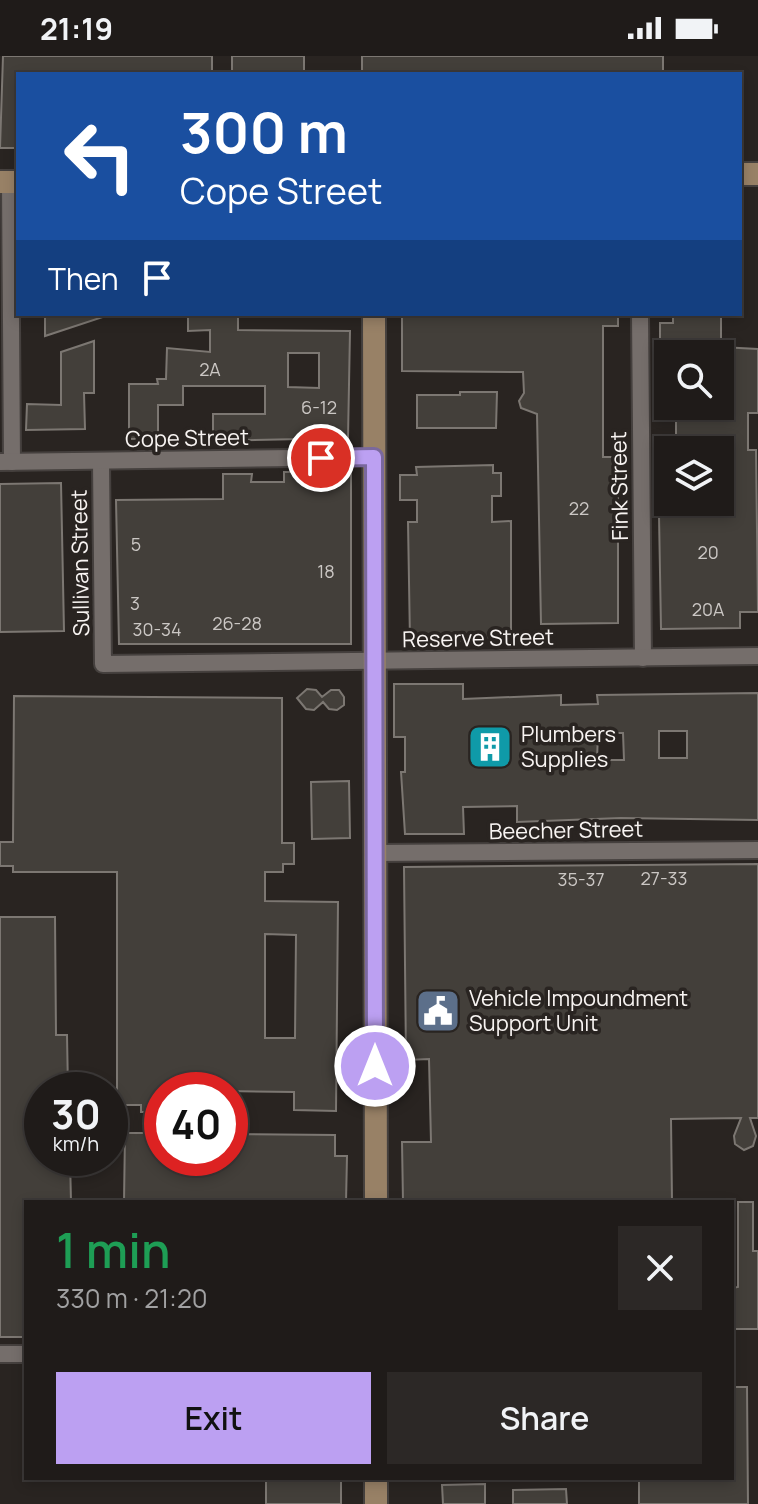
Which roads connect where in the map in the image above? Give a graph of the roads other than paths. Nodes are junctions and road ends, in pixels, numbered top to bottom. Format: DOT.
graph roads {
  1 [pos="9,182"];
  2 [pos="374,316"];
  3 [pos="640,316"];
  4 [pos="374,457"];
  5 [pos="101,461"];
  6 [pos="6,462"];
  7 [pos="758,656"];
  8 [pos="643,658"];
  9 [pos="374,660"];
  10 [pos="103,664"];
  11 [pos="758,850"];
  12 [pos="375,853"];
  13 [pos="376,1200"];
  14 [pos="0,1354"];
  15 [pos="24,1354"];
  16 [pos="376,1480"];
  17 [pos="376,1504"];
  1 -- 6 [label="street"];
  2 -- 4 [label="street"];
  3 -- 8 [label="street, Fink Street"];
  4 -- 5 [label="street, Cope Street"];
  4 -- 9 [label="street"];
  5 -- 6 [label="street, Cope Street"];
  5 -- 10 [label="street, Sullivan Street"];
  7 -- 8 [label="street, Reserve Street"];
  8 -- 9 [label="street, Reserve Street"];
  9 -- 10 [label="street, Reserve Street"];
  9 -- 12 [label="street"];
  11 -- 12 [label="street, Beecher Street"];
  12 -- 13 [label="street"];
  14 -- 15 [label="street"];
  16 -- 17 [label="street"];
}
